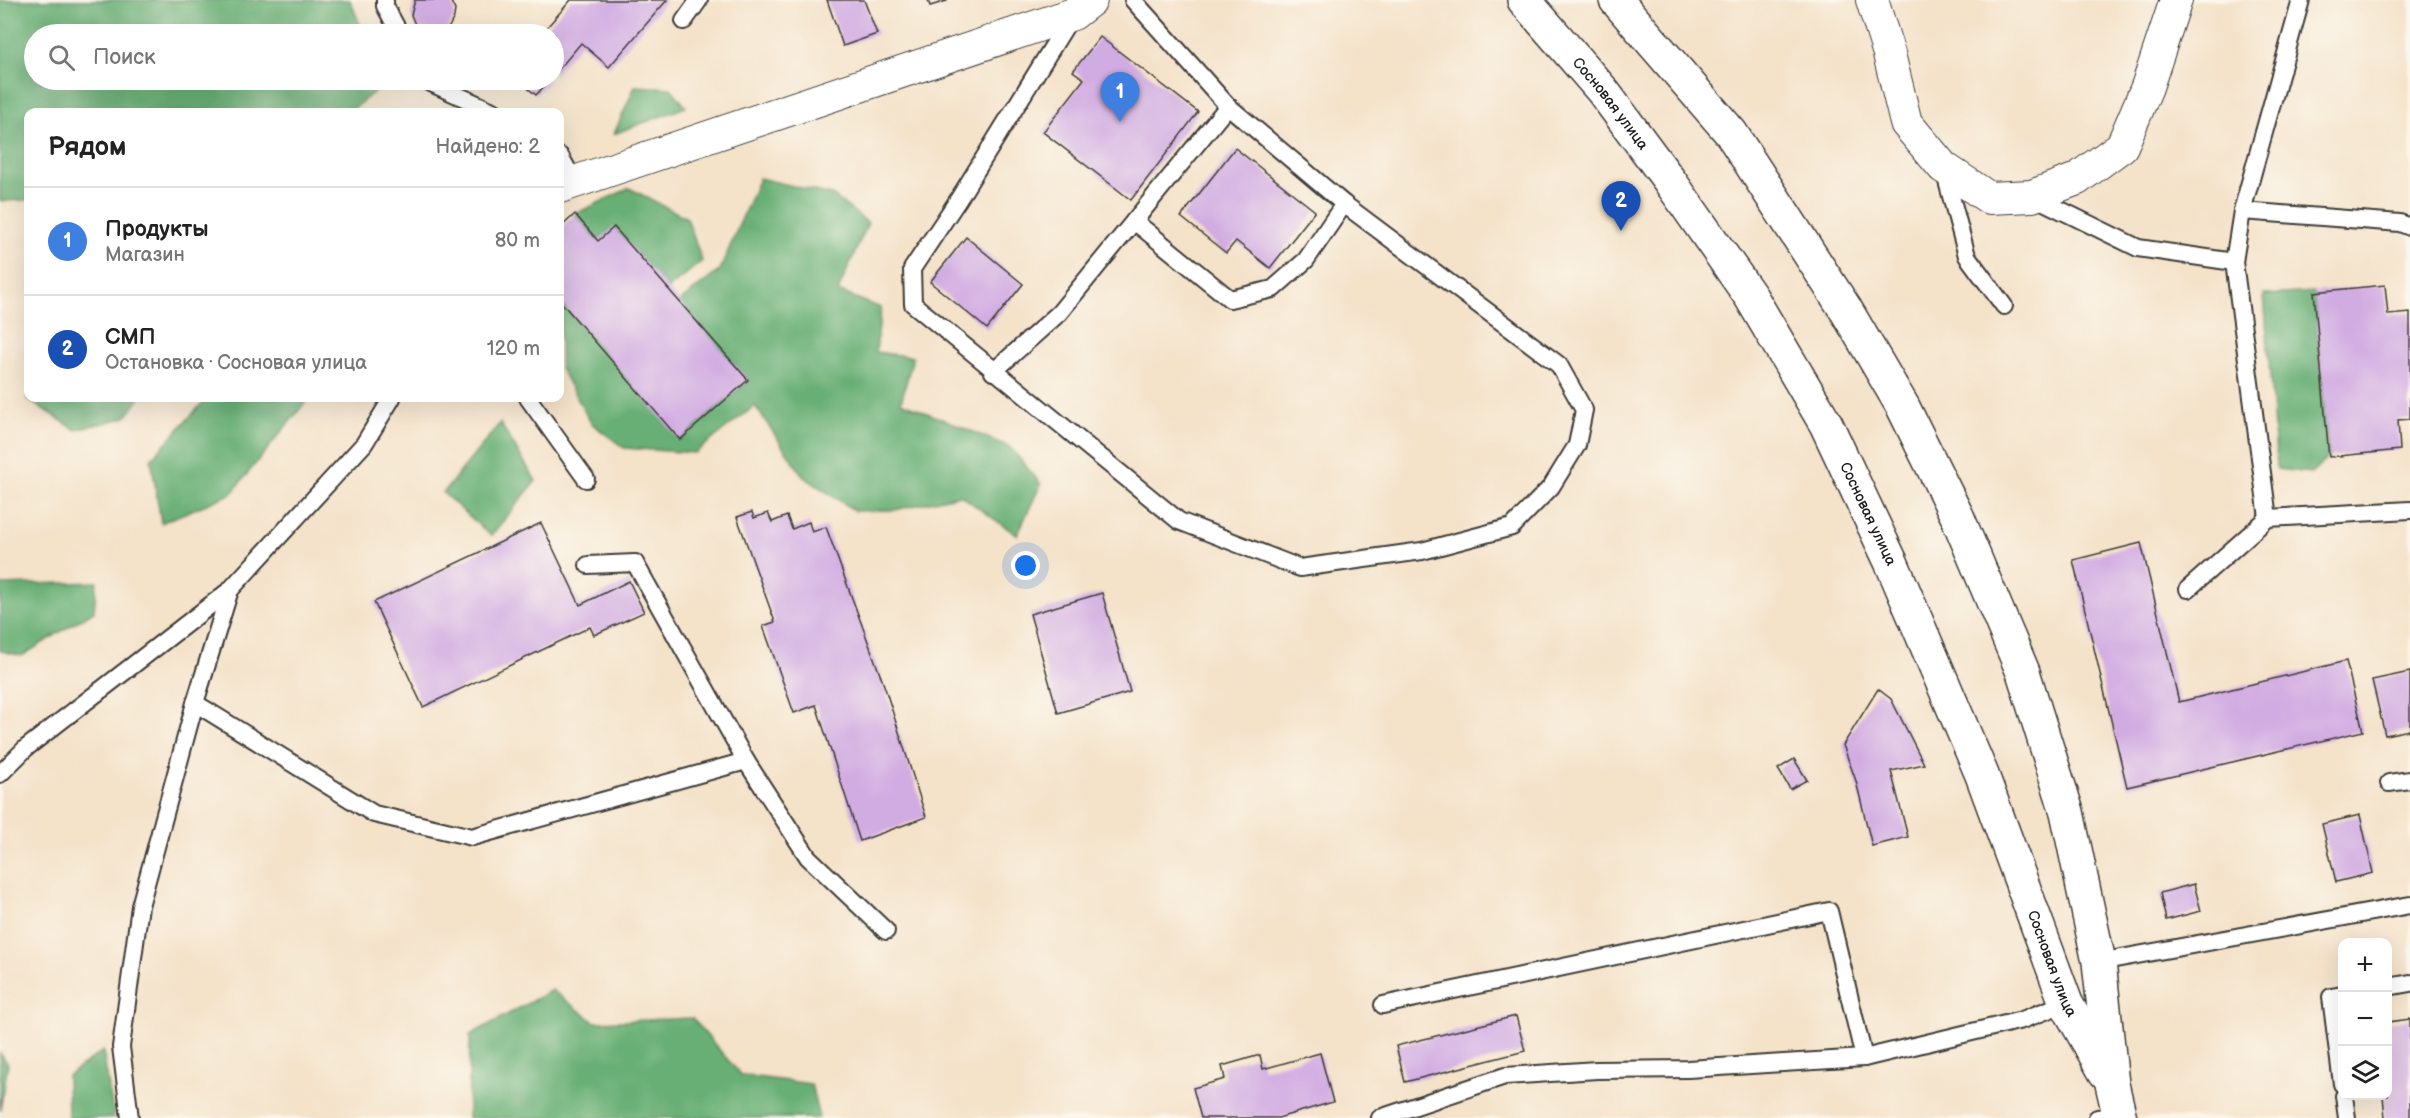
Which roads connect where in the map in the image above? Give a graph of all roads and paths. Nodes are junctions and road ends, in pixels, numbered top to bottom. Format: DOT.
graph roads {
  1 [pos="385,0"];
  2 [pos="699,0"];
  3 [pos="1133,0"];
  4 [pos="1524,0"];
  5 [pos="1616,0"];
  6 [pos="1872,0"];
  7 [pos="2176,0"];
  8 [pos="2301,0"];
  9 [pos="1082,7"];
  10 [pos="684,21"];
  11 [pos="395,24"];
  12 [pos="446,90"];
  13 [pos="1227,106"];
  14 [pos="486,108"];
  15 [pos="1943,167"];
  16 [pos="564,174"];
  17 [pos="2032,196"];
  18 [pos="1344,204"];
  19 [pos="2242,211"];
  20 [pos="1134,221"];
  21 [pos="2410,227"];
  22 [pos="2234,262"];
  23 [pos="2004,306"];
  24 [pos="993,372"];
  25 [pos="390,402"];
  26 [pos="531,402"];
  27 [pos="585,479"];
  28 [pos="2410,510"];
  29 [pos="2268,518"];
  30 [pos="588,564"];
  31 [pos="2188,589"];
  32 [pos="230,590"];
  33 [pos="195,703"];
  34 [pos="746,762"];
  35 [pos="0,774"];
  36 [pos="2410,780"];
  37 [pos="2389,783"];
  38 [pos="2410,905"];
  39 [pos="886,931"];
  40 [pos="2099,962"];
  41 [pos="2410,984"];
  42 [pos="2392,986"];
  43 [pos="2338,996"];
  44 [pos="2066,1003"];
  45 [pos="1383,1005"];
  46 [pos="2338,1048"];
  47 [pos="1864,1058"];
  48 [pos="2345,1100"];
  49 [pos="2112,1108"];
  50 [pos="130,1118"];
  51 [pos="1380,1118"];
  52 [pos="2347,1118"];
  1 -- 11 [label="lane"];
  2 -- 10 [label="lane"];
  3 -- 13 [label="lane"];
  4 -- 44 [label="main road, Сосновая улица"];
  5 -- 40 [label="main road, Сосновая улица"];
  6 -- 15 [label="street"];
  7 -- 17 [label="street"];
  8 -- 19 [label="lane"];
  9 -- 16 [label="street"];
  9 -- 24 [label="lane"];
  12 -- 14 [label="lane"];
  13 -- 18 [label="lane"];
  13 -- 20 [label="lane"];
  15 -- 17 [label="street"];
  15 -- 23 [label="lane"];
  17 -- 22 [label="lane"];
  18 -- 20 [label="lane"];
  18 -- 24 [label="lane"];
  19 -- 21 [label="lane"];
  19 -- 22 [label="lane"];
  20 -- 24 [label="lane"];
  22 -- 29 [label="lane"];
  25 -- 32 [label="lane"];
  26 -- 27 [label="lane"];
  28 -- 29 [label="lane"];
  29 -- 31 [label="lane"];
  30 -- 34 [label="lane"];
  32 -- 33 [label="lane"];
  32 -- 35 [label="lane"];
  33 -- 34 [label="lane"];
  33 -- 50 [label="lane"];
  34 -- 39 [label="lane"];
  36 -- 37 [label="lane"];
  38 -- 40 [label="lane"];
  40 -- 49 [label="main road, Сосновая улица"];
  41 -- 42 [label="lane"];
  43 -- 46 [label="lane"];
  44 -- 47 [label="lane"];
  44 -- 49 [label="main road, Сосновая улица"];
  45 -- 47 [label="lane"];
  47 -- 51 [label="lane"];
  48 -- 52 [label="lane"];
}
